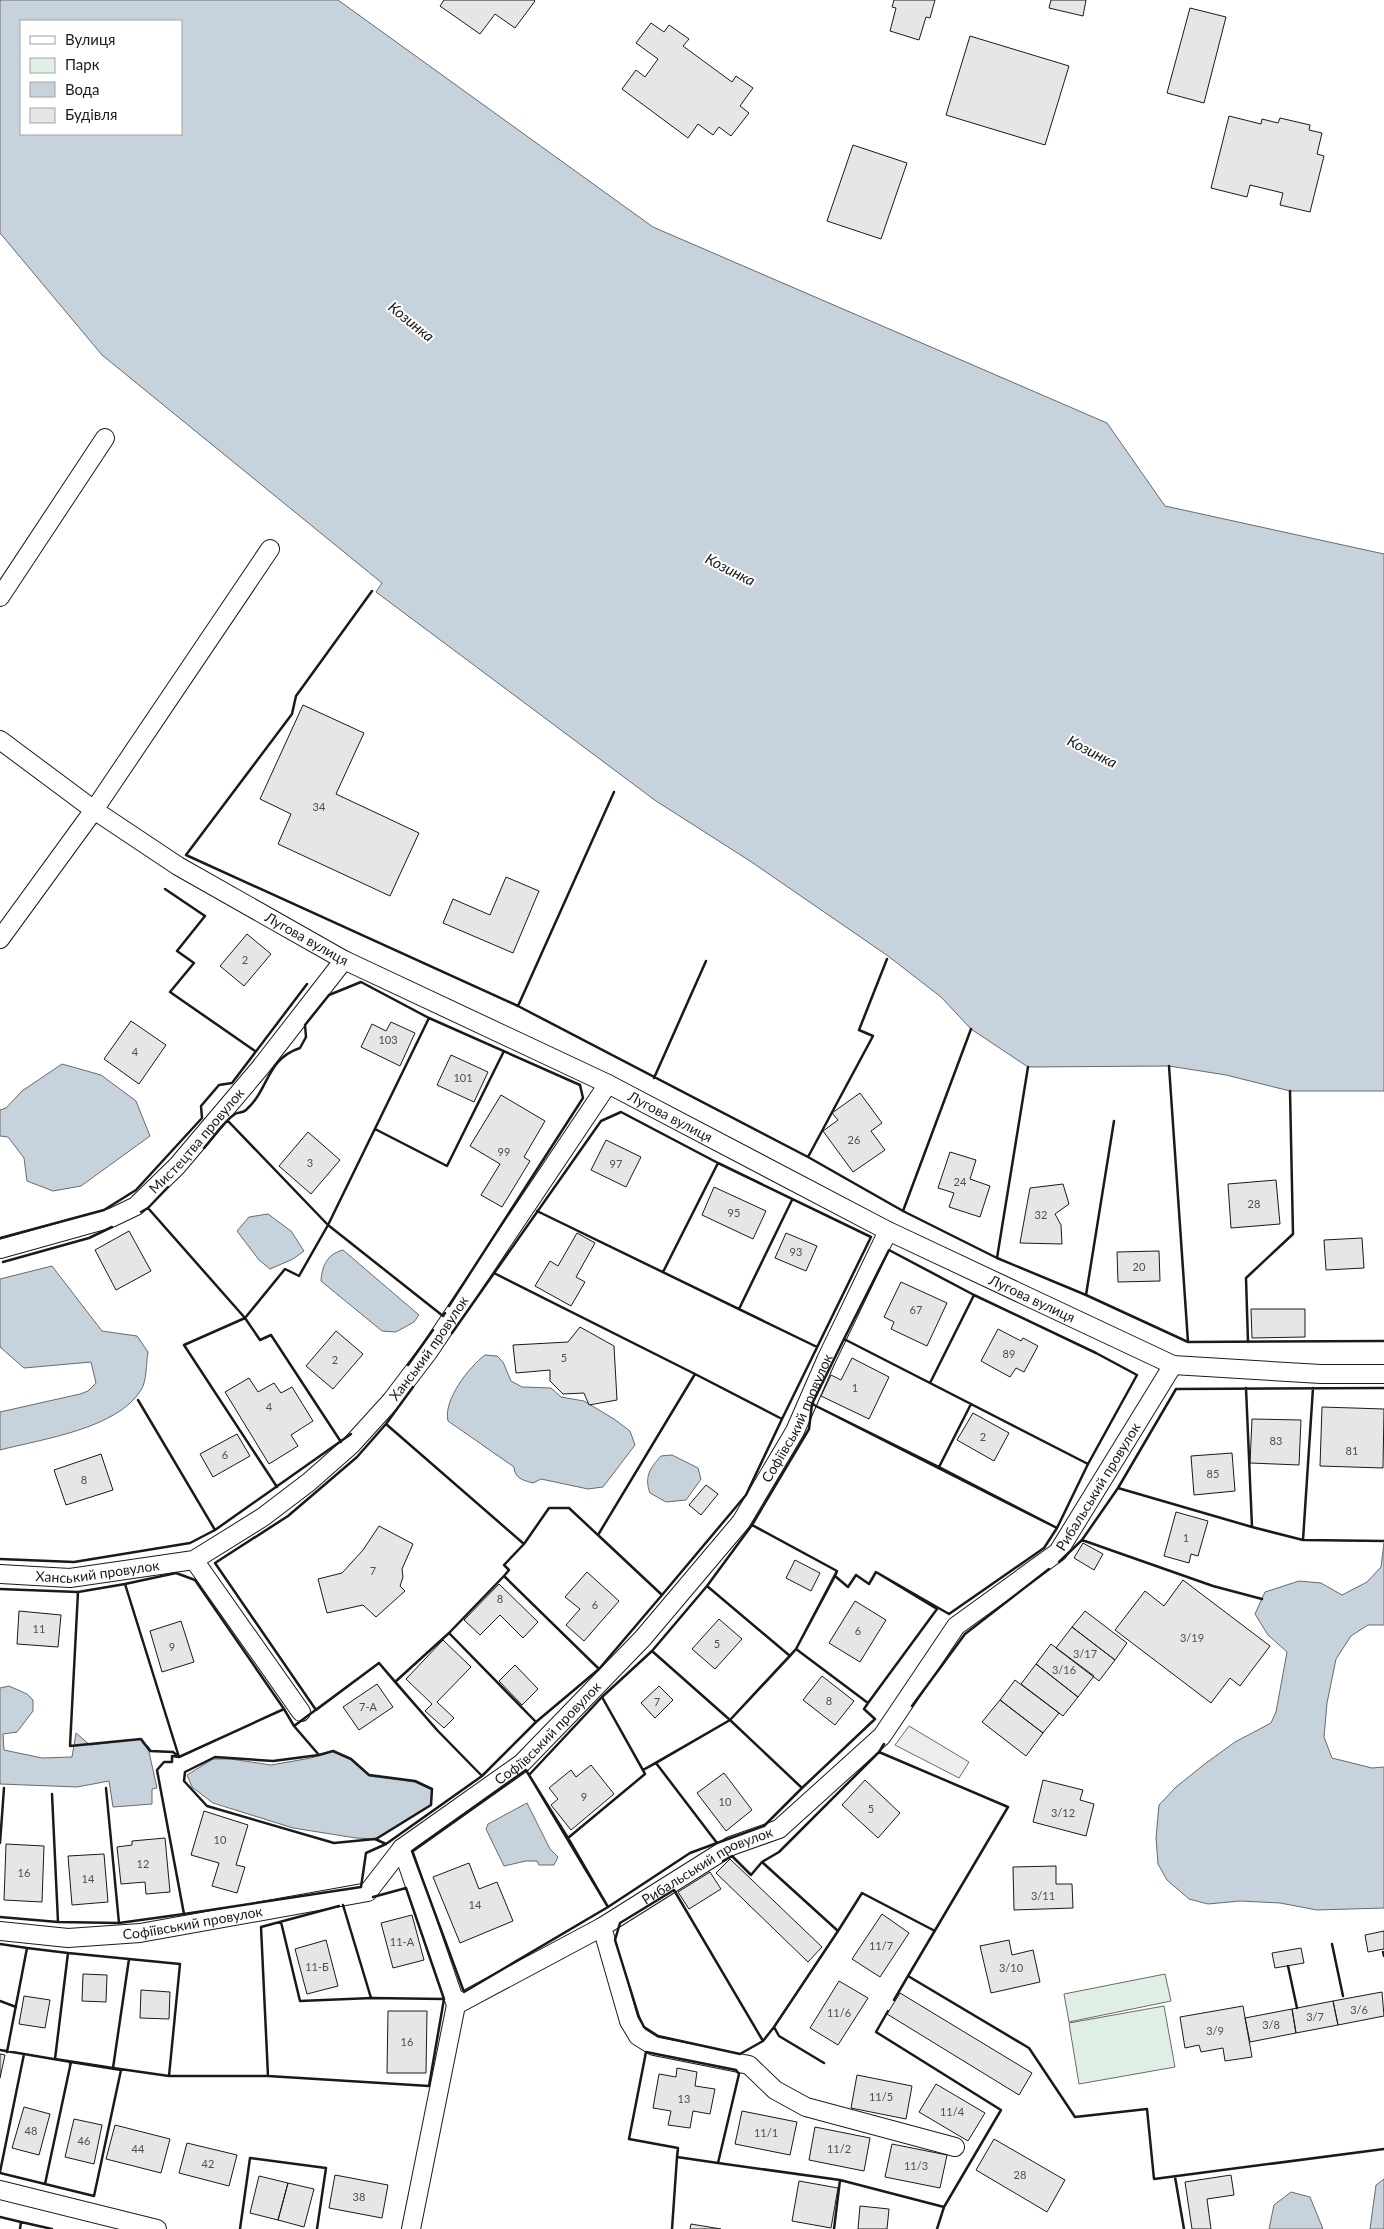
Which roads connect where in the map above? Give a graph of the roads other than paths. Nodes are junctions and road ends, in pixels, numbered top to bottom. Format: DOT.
graph roads {
  1 [pos="105,438"];
  2 [pos="270,549"];
  3 [pos="0,597"];
  4 [pos="0,740"];
  5 [pos="94,810"];
  6 [pos="0,939"];
  7 [pos="344,960"];
  8 [pos="608,1084"];
  9 [pos="888,1231"];
  10 [pos="0,1249"];
  11 [pos="1173,1365"];
  12 [pos="1384,1374"];
  13 [pos="194,1560"];
  14 [pos="0,1574"];
  15 [pos="301,1712"];
  16 [pos="402,1848"];
  17 [pos="602,1927"];
  18 [pos="0,1931"];
  19 [pos="456,2005"];
  20 [pos="955,2147"];
  21 [pos="0,2190"];
  22 [pos="157,2229"];
  23 [pos="411,2229"];
  1 -- 3 [label="street"];
  2 -- 5 [label="street"];
  4 -- 5 [label="street, Лугова вулиця"];
  5 -- 6 [label="street"];
  5 -- 7 [label="street, Лугова вулиця"];
  7 -- 8 [label="street, Лугова вулиця"];
  7 -- 10 [label="street, Мистецтва провулок"];
  8 -- 9 [label="street, Лугова вулиця"];
  8 -- 13 [label="street, Ханський провулок"];
  9 -- 11 [label="street, Лугова вулиця"];
  9 -- 16 [label="street, Софіївський провулок"];
  11 -- 12 [label="street, Лугова вулиця"];
  11 -- 17 [label="street, Рибальський провулок"];
  13 -- 14 [label="street, Ханський провулок"];
  13 -- 15 [label="street"];
  16 -- 18 [label="street, Софіївський провулок"];
  16 -- 19 [label="street"];
  17 -- 19 [label="street, Рибальський провулок"];
  17 -- 20 [label="street"];
  19 -- 23 [label="street"];
  21 -- 22 [label="street"];
}
